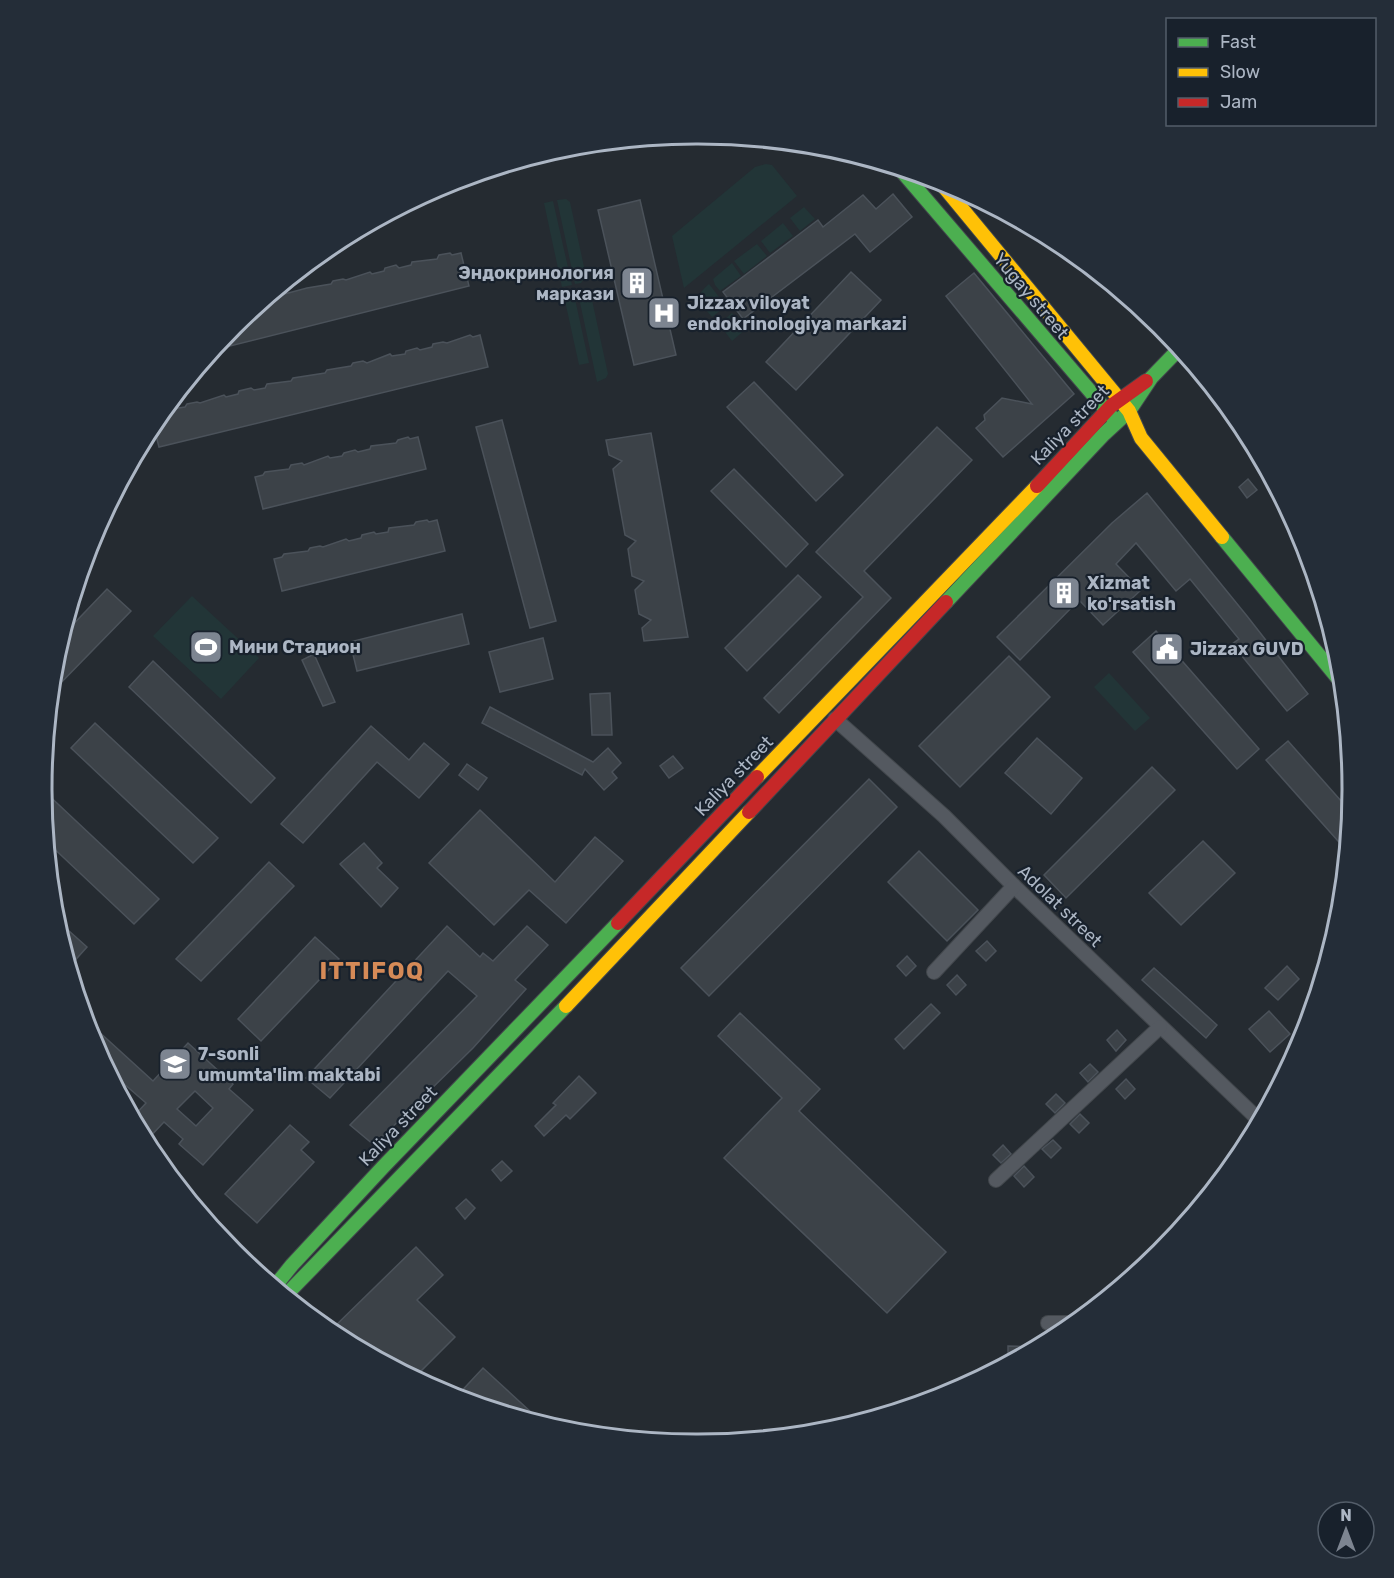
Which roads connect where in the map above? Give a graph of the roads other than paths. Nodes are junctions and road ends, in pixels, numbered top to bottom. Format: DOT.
graph roads {
  1 [pos="909,181"];
  2 [pos="959,201"];
  3 [pos="1173,355"];
  4 [pos="1151,378"];
  5 [pos="1118,397"];
  6 [pos="1105,410"];
  7 [pos="1129,411"];
  8 [pos="1118,423"];
  9 [pos="1141,438"];
  10 [pos="1330,668"];
  11 [pos="835,719"];
  12 [pos="1014,886"];
  13 [pos="934,972"];
  14 [pos="1160,1027"];
  15 [pos="1253,1114"];
  16 [pos="996,1180"];
  17 [pos="280,1280"];
  18 [pos="292,1289"];
  19 [pos="1048,1323"];
  20 [pos="1058,1323"];
  1 -- 6 [label="main road, Yugay street"];
  2 -- 5 [label="main road, Yugay street"];
  3 -- 4 [label="main road"];
  4 -- 5 [label="main road, Kaliya street"];
  4 -- 7 [label="main road, Kaliya street"];
  5 -- 6 [label="main road, Kaliya street"];
  5 -- 7 [label="main road, Yugay street"];
  6 -- 8 [label="main road, Yugay street"];
  6 -- 17 [label="main road, Kaliya street"];
  7 -- 8 [label="main road, Kaliya street"];
  7 -- 9 [label="main road, Yugay street"];
  8 -- 9 [label="main road, Yugay street"];
  8 -- 11 [label="main road, Kaliya street"];
  9 -- 10 [label="main road, Yugay street"];
  11 -- 12 [label="street, Adolat street"];
  11 -- 18 [label="main road, Kaliya street"];
  12 -- 13 [label="street"];
  12 -- 14 [label="street, Adolat street"];
  14 -- 15 [label="street, Adolat street"];
  14 -- 16 [label="street"];
  19 -- 20 [label="street"];
}
